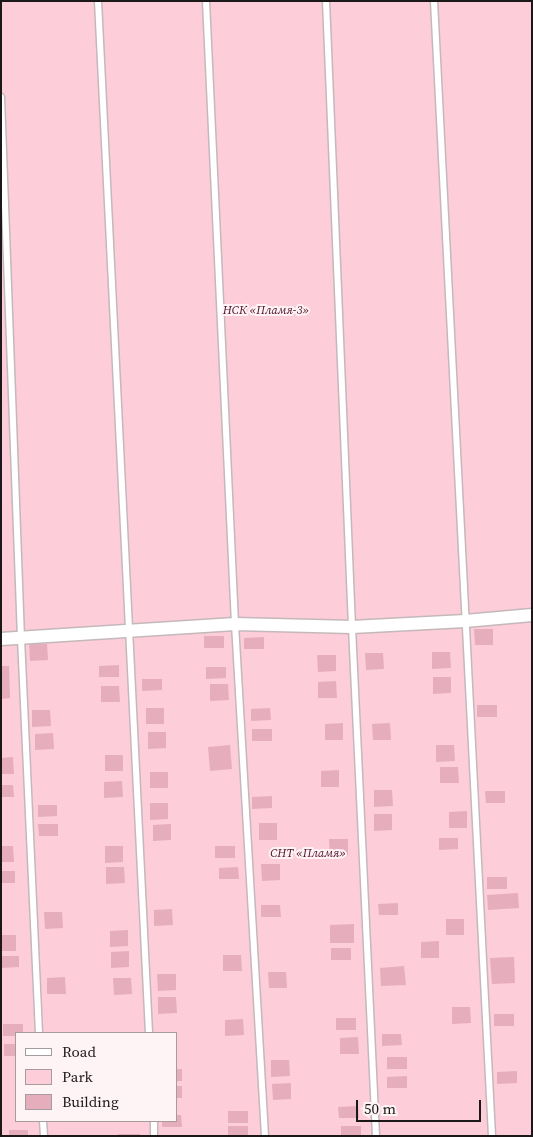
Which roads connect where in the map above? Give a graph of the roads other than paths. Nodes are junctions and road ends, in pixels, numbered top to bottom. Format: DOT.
graph roads {
  1 [pos="98,1"];
  2 [pos="206,1"];
  3 [pos="326,1"];
  4 [pos="434,1"];
  5 [pos="1,97"];
  6 [pos="532,615"];
  7 [pos="465,621"];
  8 [pos="235,624"];
  9 [pos="352,628"];
  10 [pos="128,631"];
  11 [pos="21,638"];
  12 [pos="1,639"];
  13 [pos="39,1032"];
  14 [pos="149,1032"];
  15 [pos="43,1122"];
  16 [pos="154,1122"];
  17 [pos="44,1136"];
  18 [pos="154,1136"];
  19 [pos="265,1136"];
  20 [pos="376,1136"];
  21 [pos="492,1136"];
  1 -- 10 [label="lane"];
  2 -- 8 [label="lane"];
  3 -- 9 [label="lane"];
  4 -- 7 [label="lane"];
  5 -- 11 [label="lane"];
  6 -- 7 [label="street"];
  7 -- 9 [label="street"];
  7 -- 21 [label="lane"];
  8 -- 9 [label="street"];
  8 -- 10 [label="street"];
  8 -- 19 [label="lane"];
  9 -- 20 [label="lane"];
  10 -- 11 [label="street"];
  10 -- 14 [label="lane"];
  11 -- 12 [label="street"];
  11 -- 13 [label="lane"];
  15 -- 17 [label="lane"];
  16 -- 18 [label="lane"];
}
